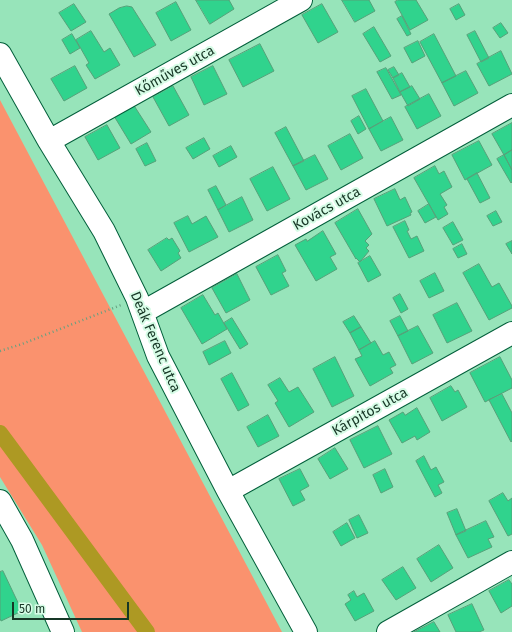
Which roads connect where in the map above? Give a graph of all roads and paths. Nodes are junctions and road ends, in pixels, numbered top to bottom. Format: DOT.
graph roads {
  1 [pos="300,0"];
  2 [pos="0,54"];
  3 [pos="512,105"];
  4 [pos="49,141"];
  5 [pos="140,305"];
  6 [pos="512,333"];
  7 [pos="0,350"];
  8 [pos="228,491"];
  9 [pos="0,501"];
  10 [pos="512,562"];
  11 [pos="63,632"];
  12 [pos="306,632"];
  13 [pos="388,632"];
  1 -- 4 [label="street, Kőműves utca"];
  2 -- 4 [label="street, Deák Ferenc utca"];
  3 -- 5 [label="street, Kovács utca"];
  4 -- 5 [label="street, Deák Ferenc utca"];
  5 -- 7 [label="path"];
  5 -- 8 [label="street, Deák Ferenc utca"];
  6 -- 8 [label="street, Kárpitos utca"];
  8 -- 12 [label="street, Deák Ferenc utca"];
  9 -- 11 [label="street"];
  10 -- 13 [label="street"];
}
